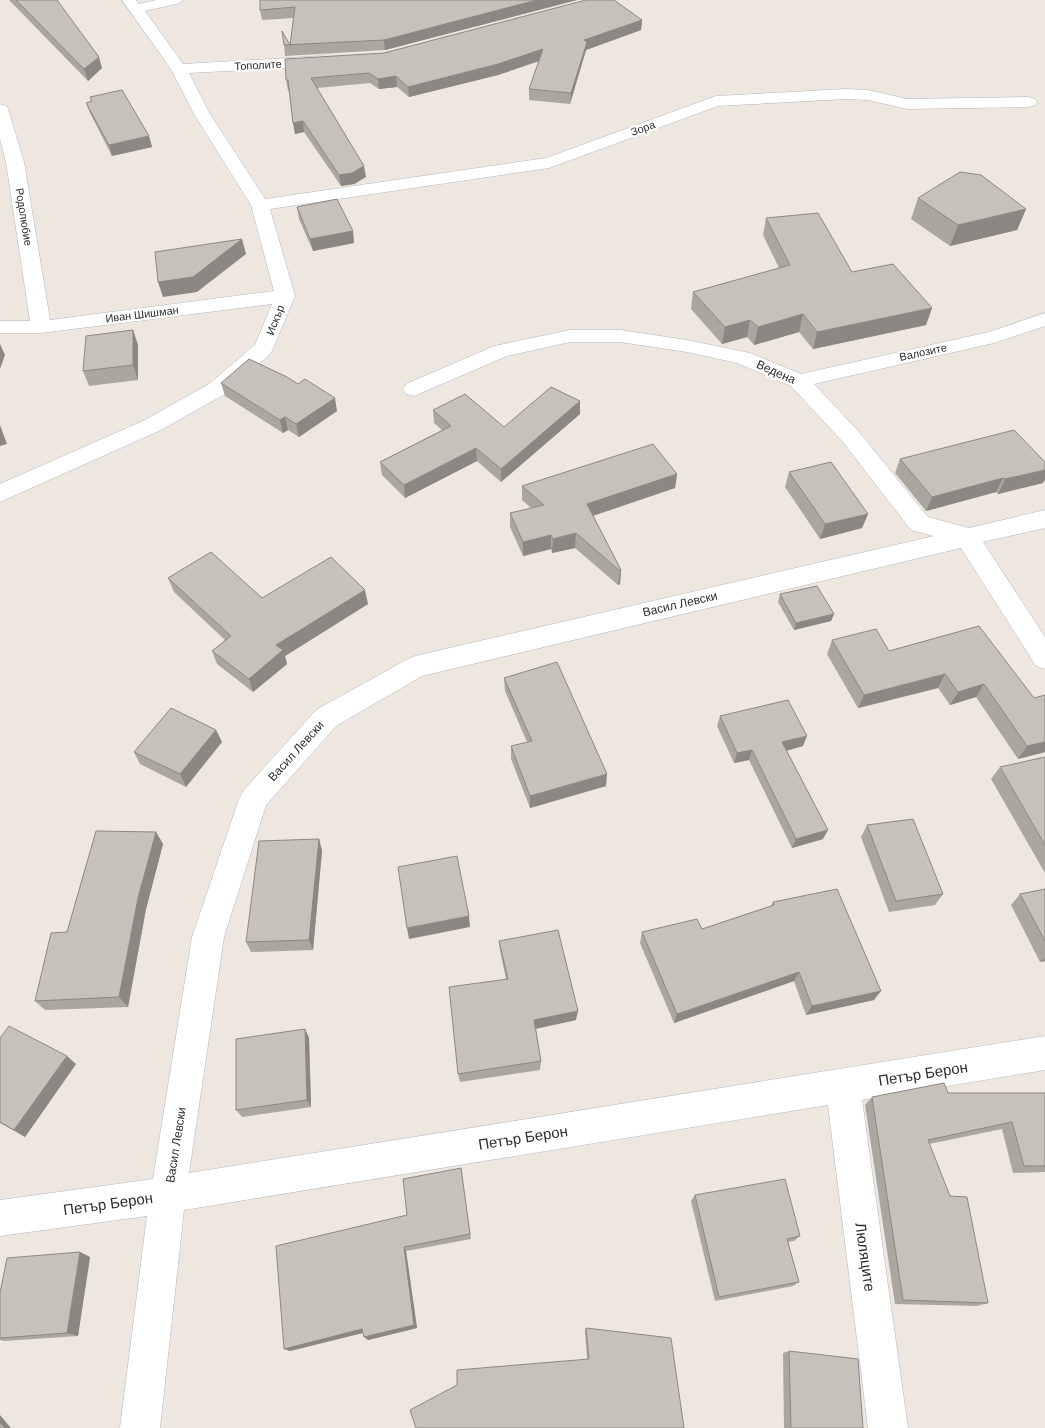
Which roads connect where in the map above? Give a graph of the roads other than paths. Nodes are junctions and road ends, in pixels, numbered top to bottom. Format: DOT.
graph roads {
  1 [pos="175,0"];
  2 [pos="133,4"];
  3 [pos="336,60"];
  4 [pos="179,69"];
  5 [pos="1029,102"];
  6 [pos="0,109"];
  7 [pos="7,163"];
  8 [pos="260,205"];
  9 [pos="284,296"];
  10 [pos="1045,319"];
  11 [pos="0,327"];
  12 [pos="40,327"];
  13 [pos="798,381"];
  14 [pos="414,389"];
  15 [pos="0,494"];
  16 [pos="1045,519"];
  17 [pos="966,536"];
  18 [pos="1045,659"];
  19 [pos="1045,1054"];
  20 [pos="843,1087"];
  21 [pos="168,1196"];
  22 [pos="0,1218"];
  23 [pos="140,1428"];
  24 [pos="888,1428"];
  1 -- 2 [label="street"];
  2 -- 4 [label="street, Искър"];
  3 -- 4 [label="street, Тополите"];
  4 -- 8 [label="street, Искър"];
  5 -- 8 [label="street, Зора"];
  6 -- 7 [label="street, Родолюбие"];
  7 -- 12 [label="street, Родолюбие"];
  8 -- 9 [label="street, Искър"];
  9 -- 12 [label="street, Иван Шишман"];
  9 -- 15 [label="street, Искър"];
  10 -- 13 [label="street, Валозите"];
  11 -- 12 [label="street, Иван Шишман"];
  13 -- 14 [label="street, Ведена"];
  13 -- 17 [label="street, Ведена"];
  16 -- 17 [label="street, Васил Левски"];
  17 -- 18 [label="street"];
  17 -- 21 [label="street, Васил Левски"];
  19 -- 20 [label="street, Петър Берон"];
  20 -- 21 [label="street, Петър Берон"];
  20 -- 24 [label="street, Люляците"];
  21 -- 22 [label="street, Петър Берон"];
  21 -- 23 [label="street, Васил Левски"];
}
